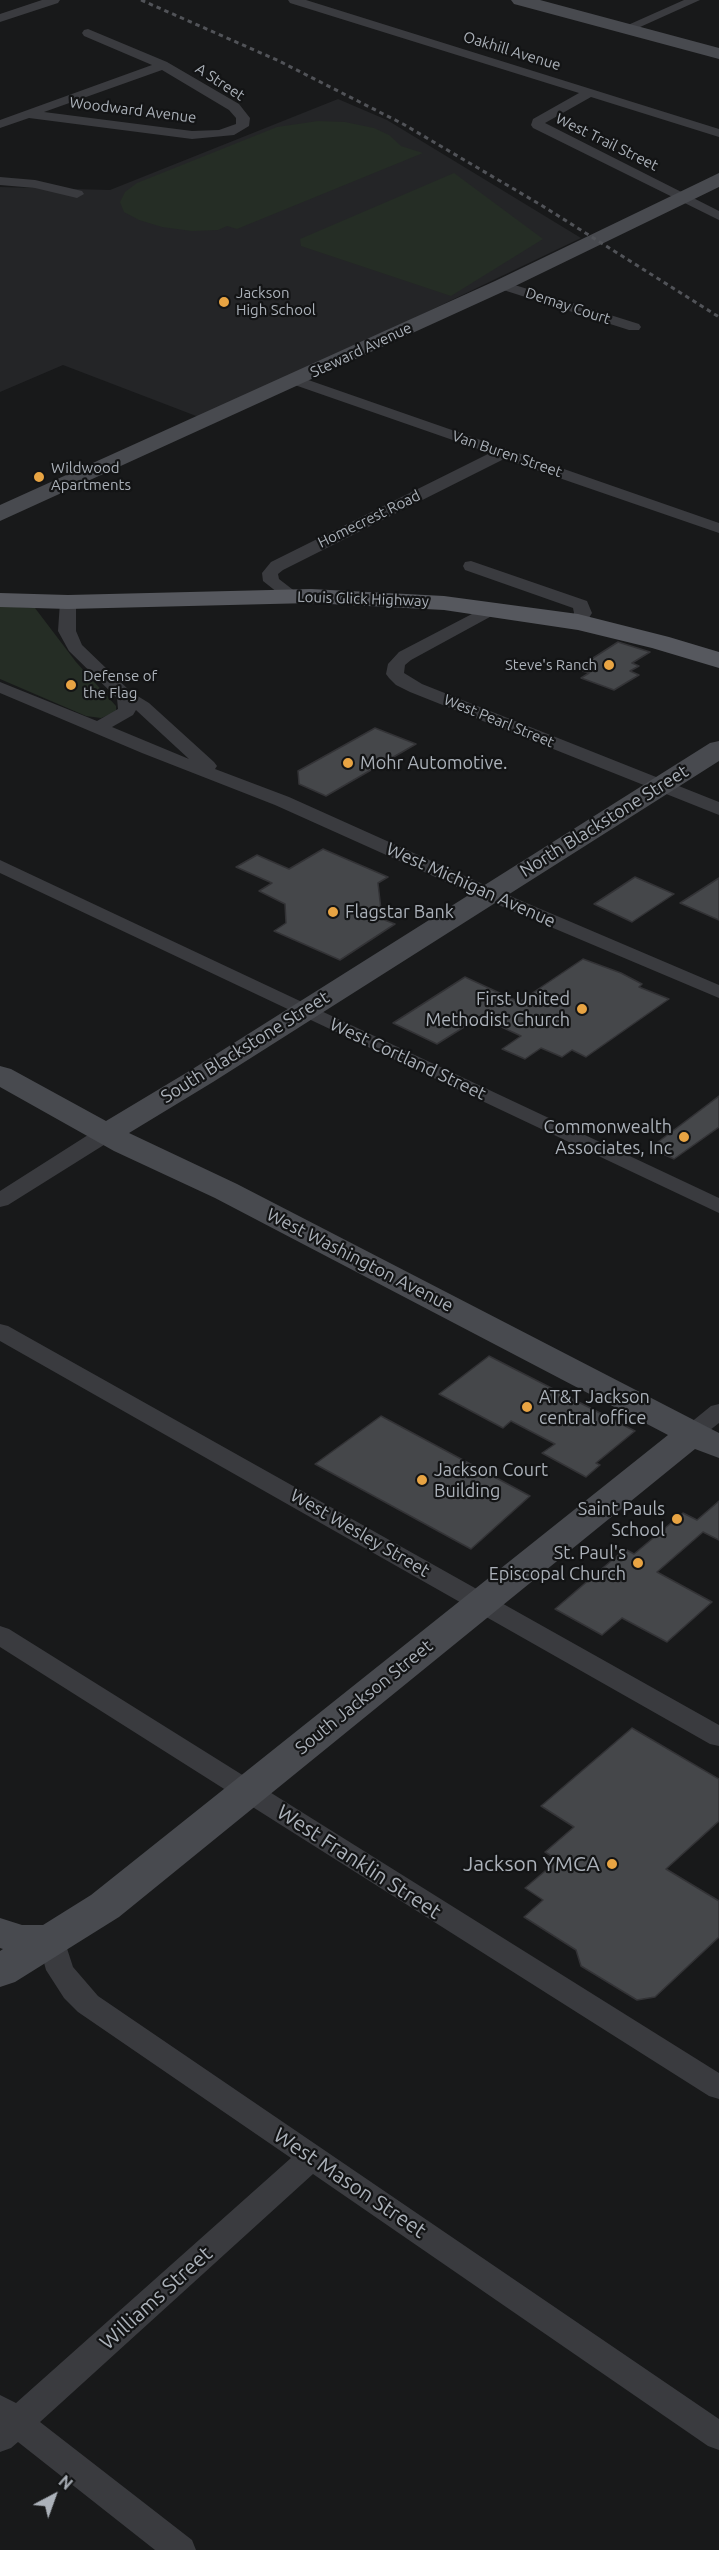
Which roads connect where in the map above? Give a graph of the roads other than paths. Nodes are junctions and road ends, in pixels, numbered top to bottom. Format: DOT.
graph roads {
  1 [pos="54,0"];
  2 [pos="294,0"];
  3 [pos="520,0"];
  4 [pos="694,0"];
  5 [pos="0,18"];
  6 [pos="625,29"];
  7 [pos="88,33"];
  8 [pos="719,54"];
  9 [pos="163,65"];
  10 [pos="590,92"];
  11 [pos="27,114"];
  12 [pos="0,124"];
  13 [pos="234,131"];
  14 [pos="719,133"];
  15 [pos="719,179"];
  16 [pos="0,181"];
  17 [pos="77,194"];
  18 [pos="682,196"];
  19 [pos="719,216"];
  20 [pos="502,285"];
  21 [pos="634,327"];
  22 [pos="294,380"];
  23 [pos="502,453"];
  24 [pos="0,514"];
  25 [pos="719,528"];
  26 [pos="471,566"];
  27 [pos="293,596"];
  28 [pos="0,600"];
  29 [pos="68,602"];
  30 [pos="493,608"];
  31 [pos="578,622"];
  32 [pos="719,660"];
  33 [pos="2,690"];
  34 [pos="124,696"];
  35 [pos="159,722"];
  36 [pos="99,728"];
  37 [pos="125,739"];
  38 [pos="719,748"];
  39 [pos="224,777"];
  40 [pos="662,786"];
  41 [pos="719,809"];
  42 [pos="0,866"];
  43 [pos="489,894"];
  44 [pos="719,992"];
  45 [pos="303,1010"];
  46 [pos="0,1075"];
  47 [pos="107,1133"];
  48 [pos="0,1200"];
  49 [pos="719,1206"];
  50 [pos="0,1331"];
  51 [pos="719,1411"];
  52 [pos="706,1440"];
  53 [pos="483,1603"];
  54 [pos="0,1635"];
  55 [pos="719,1737"];
  56 [pos="247,1791"];
  57 [pos="0,1933"];
  58 [pos="52,1940"];
  59 [pos="0,1944"];
  60 [pos="0,1964"];
  61 [pos="0,1971"];
  62 [pos="719,2088"];
  63 [pos="312,2157"];
  64 [pos="6,2424"];
  65 [pos="719,2436"];
  66 [pos="180,2550"];
  1 -- 5 [label="street"];
  2 -- 10 [label="street, Oakhill Avenue"];
  3 -- 6 [label="main road"];
  4 -- 6 [label="street"];
  6 -- 8 [label="main road"];
  7 -- 9 [label="street"];
  9 -- 11 [label="street"];
  9 -- 13 [label="street, A Street"];
  10 -- 14 [label="street, Oakhill Avenue"];
  10 -- 18 [label="street, West Trail Street"];
  11 -- 12 [label="street"];
  11 -- 13 [label="street, Woodward Avenue"];
  15 -- 18 [label="main road, Steward Avenue"];
  16 -- 17 [label="street"];
  18 -- 19 [label="street, West Trail Street"];
  18 -- 20 [label="main road, Steward Avenue"];
  20 -- 21 [label="street, Demay Court"];
  20 -- 22 [label="main road, Steward Avenue"];
  22 -- 23 [label="street, Van Buren Street"];
  22 -- 24 [label="main road, Steward Avenue"];
  23 -- 25 [label="street, Van Buren Street"];
  23 -- 27 [label="street, Homecrest Road"];
  26 -- 31 [label="street"];
  27 -- 29 [label="main road, Louis Glick Highway"];
  27 -- 30 [label="main road, Louis Glick Highway"];
  28 -- 29 [label="main road, Louis Glick Highway"];
  29 -- 34 [label="street, West Michigan Avenue"];
  30 -- 31 [label="main road, Louis Glick Highway"];
  30 -- 40 [label="street, West Pearl Street"];
  31 -- 32 [label="main road, Louis Glick Highway"];
  33 -- 36 [label="street, West Michigan Avenue"];
  34 -- 35 [label="street, West Michigan Avenue"];
  34 -- 36 [label="street"];
  35 -- 37 [label="street"];
  35 -- 39 [label="street, West Michigan Avenue"];
  36 -- 37 [label="street, West Michigan Avenue"];
  37 -- 39 [label="street, West Michigan Avenue"];
  38 -- 40 [label="main road, North Blackstone Street"];
  39 -- 43 [label="street, West Michigan Avenue"];
  40 -- 41 [label="street, West Pearl Street"];
  40 -- 43 [label="main road, North Blackstone Street"];
  42 -- 45 [label="street, West Cortland Street"];
  43 -- 44 [label="street, West Michigan Avenue"];
  43 -- 45 [label="main road, South Blackstone Street"];
  45 -- 47 [label="main road, South Blackstone Street"];
  45 -- 49 [label="street, West Cortland Street"];
  46 -- 47 [label="main road, West Washington Avenue"];
  47 -- 48 [label="street, South Blackstone Street"];
  47 -- 52 [label="main road, West Washington Avenue"];
  50 -- 53 [label="street, West Wesley Street"];
  51 -- 52 [label="street, South Jackson Street"];
  52 -- 53 [label="main road, South Jackson Street"];
  53 -- 55 [label="street, West Wesley Street"];
  53 -- 56 [label="main road, South Jackson Street"];
  54 -- 56 [label="street, West Franklin Street"];
  56 -- 58 [label="main road, South Jackson Street"];
  56 -- 62 [label="street, West Franklin Street"];
  57 -- 58 [label="main road"];
  58 -- 61 [label="main road, South Jackson Street"];
  58 -- 63 [label="street, West Mason Street"];
  59 -- 60 [label="main road"];
  63 -- 64 [label="street, Williams Street"];
  63 -- 65 [label="street, West Mason Street"];
  64 -- 66 [label="street"];
}
